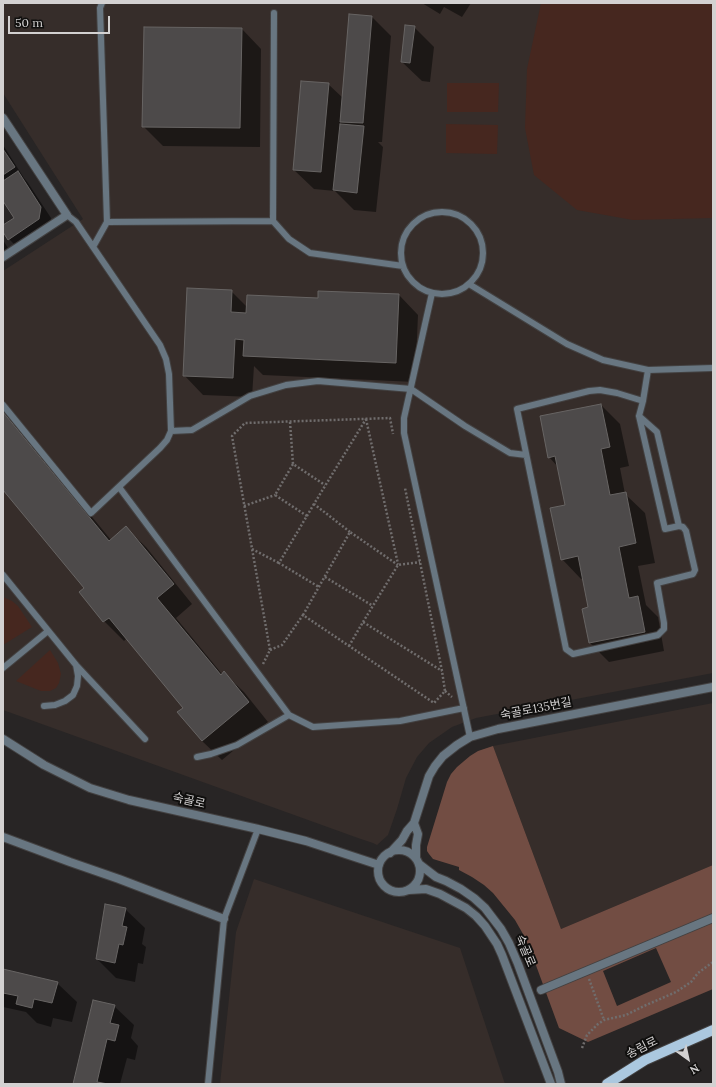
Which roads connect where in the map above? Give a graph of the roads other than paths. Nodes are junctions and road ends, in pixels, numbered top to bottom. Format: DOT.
graph roads {
  1 [pos="102,3"];
  2 [pos="274,13"];
  3 [pos="3,118"];
  4 [pos="67,215"];
  5 [pos="273,221"];
  6 [pos="107,222"];
  7 [pos="93,247"];
  8 [pos="3,257"];
  9 [pos="403,266"];
  10 [pos="469,284"];
  11 [pos="432,293"];
  12 [pos="713,368"];
  13 [pos="648,370"];
  14 [pos="411,389"];
  15 [pos="643,401"];
  16 [pos="3,405"];
  17 [pos="639,416"];
  18 [pos="171,431"];
  19 [pos="526,455"];
  20 [pos="119,488"];
  21 [pos="679,526"];
  22 [pos="3,576"];
  23 [pos="48,631"];
  24 [pos="76,665"];
  25 [pos="3,668"];
  26 [pos="713,687"];
  27 [pos="44,706"];
  28 [pos="464,708"];
  29 [pos="289,715"];
  30 [pos="470,737"];
  31 [pos="3,738"];
  32 [pos="145,739"];
  33 [pos="196,757"];
  34 [pos="414,823"];
  35 [pos="258,829"];
  36 [pos="3,837"];
  37 [pos="390,853"];
  38 [pos="417,861"];
  39 [pos="379,865"];
  40 [pos="409,890"];
  41 [pos="713,918"];
  42 [pos="224,919"];
  43 [pos="541,990"];
  44 [pos="713,1030"];
  45 [pos="208,1084"];
  46 [pos="550,1084"];
  47 [pos="561,1084"];
  48 [pos="607,1084"];
  1 -- 6 [label="lane"];
  2 -- 5 [label="lane"];
  3 -- 4 [label="street"];
  4 -- 7 [label="lane"];
  4 -- 8 [label="street"];
  5 -- 6 [label="lane"];
  5 -- 9 [label="lane"];
  6 -- 7 [label="lane"];
  7 -- 18 [label="lane"];
  9 -- 10 [label="lane"];
  9 -- 11 [label="lane"];
  10 -- 11 [label="lane"];
  10 -- 13 [label="lane"];
  11 -- 14 [label="lane"];
  12 -- 13 [label="lane"];
  13 -- 15 [label="lane"];
  14 -- 18 [label="lane"];
  14 -- 19 [label="lane"];
  14 -- 28 [label="lane"];
  15 -- 17 [label="lane"];
  15 -- 19 [label="lane"];
  16 -- 20 [label="lane"];
  17 -- 21 [label="lane"];
  17 -- 21 [label="lane"];
  18 -- 20 [label="lane"];
  19 -- 21 [label="lane"];
  20 -- 29 [label="lane"];
  22 -- 23 [label="lane"];
  23 -- 24 [label="lane"];
  23 -- 25 [label="lane"];
  24 -- 27 [label="lane"];
  24 -- 32 [label="lane"];
  26 -- 30 [label="street, 숙골로135번길"];
  28 -- 29 [label="lane"];
  28 -- 30 [label="lane"];
  29 -- 33 [label="lane"];
  30 -- 34 [label="street, 숙골로135번길"];
  31 -- 35 [label="street, 숙골로"];
  34 -- 37 [label="street, 숙골로135번길"];
  34 -- 38 [label="street, 숙골로135번길"];
  35 -- 39 [label="street, 숙골로"];
  35 -- 42 [label="lane"];
  36 -- 42 [label="street"];
  37 -- 38 [label="street, 숙골로"];
  37 -- 39 [label="street"];
  38 -- 40 [label="street"];
  38 -- 47 [label="street, 숙골로"];
  39 -- 40 [label="street, 숙골로"];
  40 -- 46 [label="street, 숙골로"];
  41 -- 43 [label="street"];
  42 -- 45 [label="lane"];
  44 -- 48 [label="main road, 송림로"];
}
